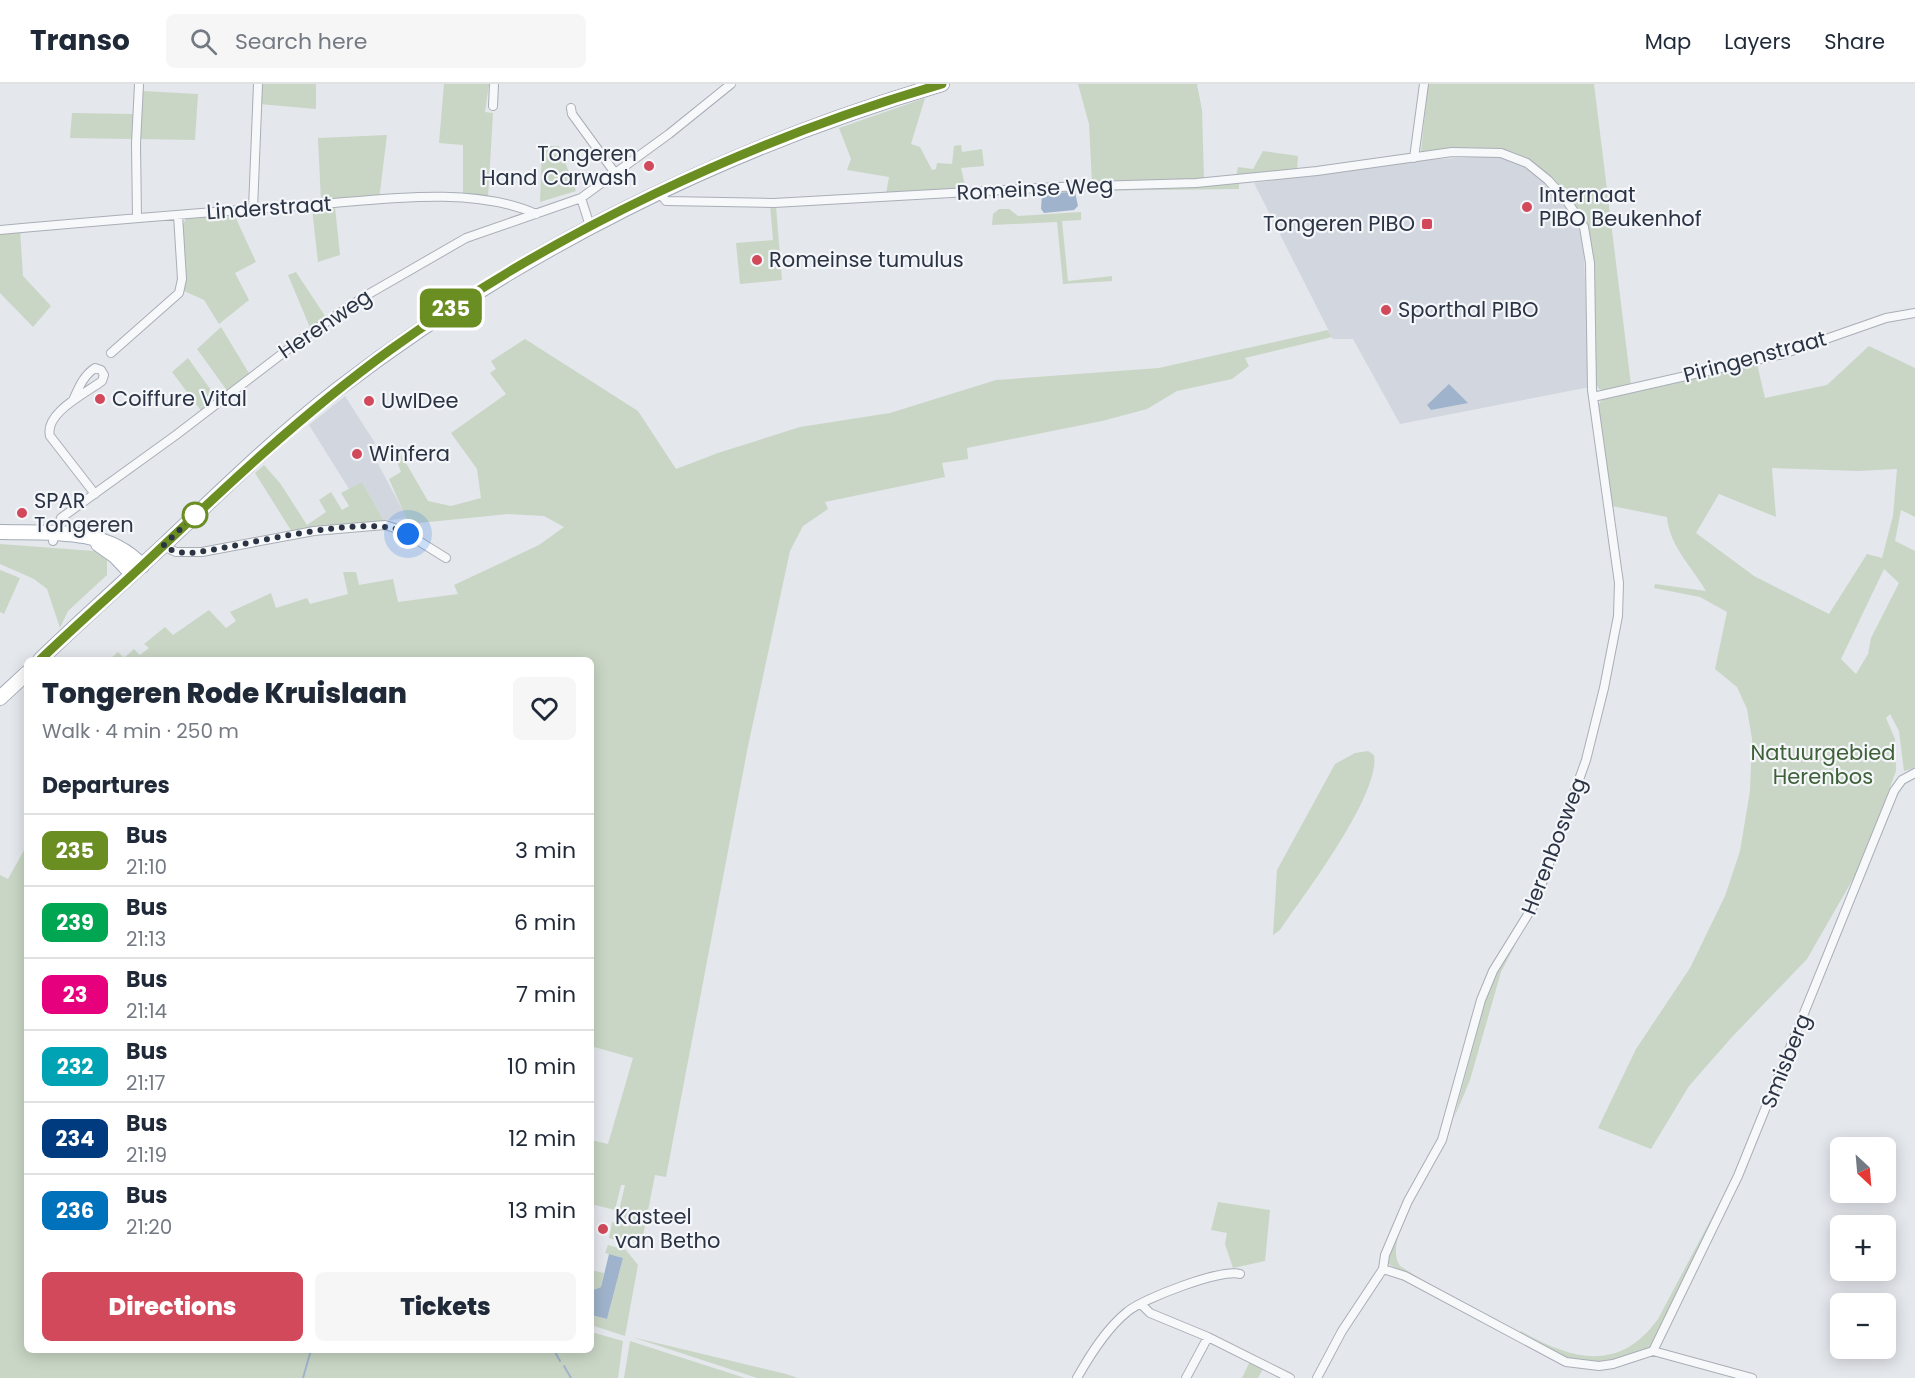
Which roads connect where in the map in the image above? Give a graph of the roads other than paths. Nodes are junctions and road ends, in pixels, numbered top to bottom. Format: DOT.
graph roads {
  1 [pos="140,84"];
  2 [pos="258,84"];
  3 [pos="494,84"];
  4 [pos="731,84"];
  5 [pos="942,84"];
  6 [pos="1424,84"];
  7 [pos="493,106"];
  8 [pos="571,108"];
  9 [pos="1414,158"];
  10 [pos="615,173"];
  11 [pos="659,192"];
  12 [pos="581,198"];
  13 [pos="253,209"];
  14 [pos="536,214"];
  15 [pos="178,215"];
  16 [pos="137,218"];
  17 [pos="590,226"];
  18 [pos="0,230"];
  19 [pos="1915,313"];
  20 [pos="111,354"];
  21 [pos="1593,396"];
  22 [pos="74,398"];
  23 [pos="94,494"];
  24 [pos="0,532"];
  25 [pos="53,537"];
  26 [pos="0,538"];
  27 [pos="163,546"];
  28 [pos="446,558"];
  29 [pos="137,570"];
  30 [pos="43,657"];
  31 [pos="24,676"];
  32 [pos="0,698"];
  33 [pos="1915,773"];
  34 [pos="1383,1269"];
  35 [pos="1240,1274"];
  36 [pos="1141,1304"];
  37 [pos="1208,1337"];
  38 [pos="1653,1351"];
  39 [pos="1077,1378"];
  40 [pos="1186,1378"];
  41 [pos="1290,1378"];
  42 [pos="1317,1378"];
  43 [pos="1752,1378"];
  1 -- 16 [label="street"];
  2 -- 13 [label="street"];
  3 -- 7 [label="street"];
  4 -- 10 [label="street, Herenweg"];
  5 -- 11 [label="main road"];
  6 -- 9 [label="street"];
  8 -- 10 [label="street"];
  9 -- 11 [label="street, Romeinse Weg"];
  9 -- 21 [label="street, Herenbosweg"];
  10 -- 12 [label="street, Herenweg"];
  11 -- 17 [label="main road"];
  12 -- 14 [label="street, Herenweg"];
  12 -- 17 [label="street"];
  13 -- 14 [label="street, Linderstraat"];
  13 -- 15 [label="street, Linderstraat"];
  14 -- 23 [label="street, Herenweg"];
  15 -- 16 [label="street, Linderstraat"];
  15 -- 20 [label="street"];
  16 -- 18 [label="street, Linderstraat"];
  17 -- 27 [label="main road"];
  19 -- 21 [label="street, Piringenstraat"];
  21 -- 34 [label="street, Herenbosweg"];
  22 -- 23 [label="street"];
  23 -- 25 [label="street, Herenweg"];
  24 -- 25 [label="main road"];
  25 -- 26 [label="main road"];
  25 -- 29 [label="main road"];
  27 -- 28 [label="street"];
  27 -- 29 [label="main road"];
  29 -- 30 [label="main road"];
  31 -- 32 [label="main road"];
  33 -- 38 [label="street, Smisberg"];
  34 -- 38 [label="street"];
  34 -- 42 [label="street, Herenbosweg"];
  35 -- 36 [label="street"];
  36 -- 37 [label="street"];
  36 -- 39 [label="street"];
  37 -- 40 [label="street"];
  37 -- 41 [label="street"];
  38 -- 43 [label="street"];
}
